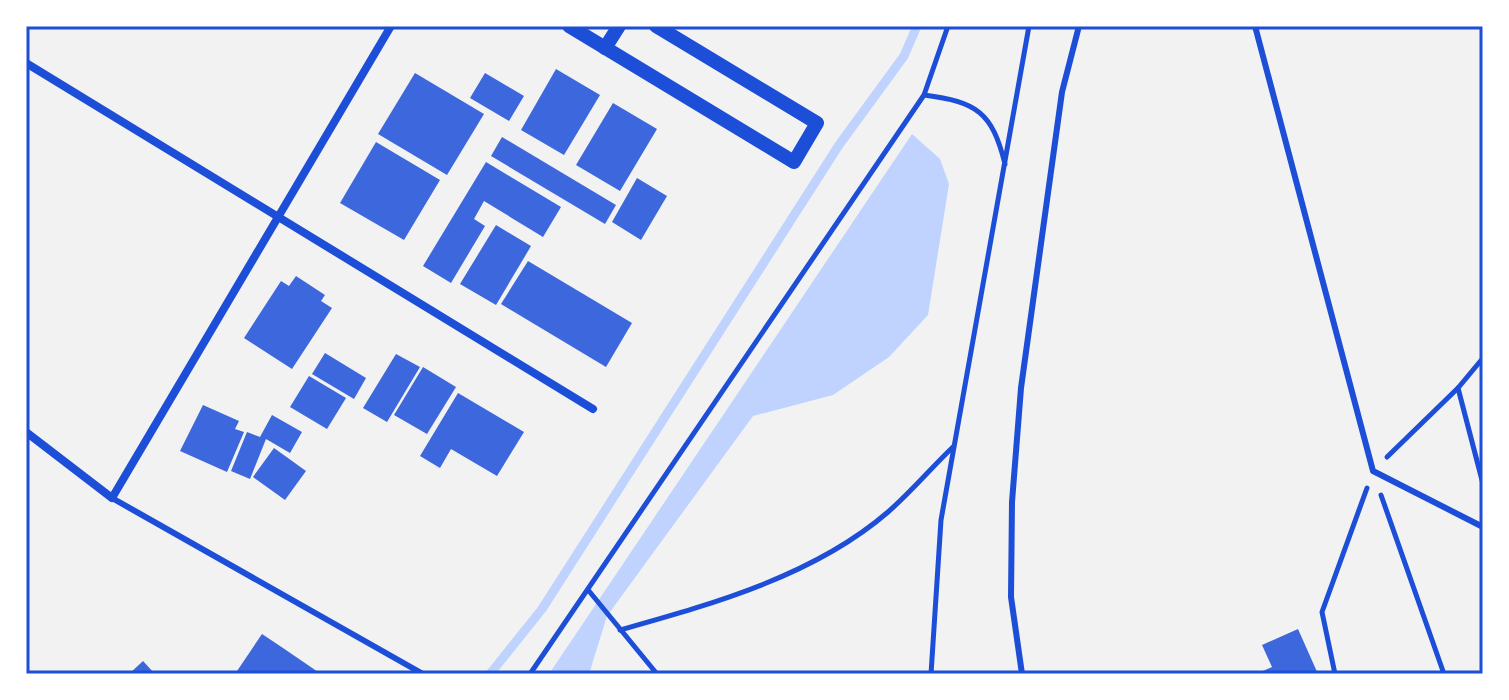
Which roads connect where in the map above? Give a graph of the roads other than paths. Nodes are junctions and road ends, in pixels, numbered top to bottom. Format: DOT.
graph roads {
  1 [pos="391,26"];
  2 [pos="569,26"];
  3 [pos="619,26"];
  4 [pos="656,26"];
  5 [pos="1079,26"];
  6 [pos="1255,26"];
  7 [pos="605,48"];
  8 [pos="26,63"];
  9 [pos="278,217"];
  10 [pos="593,409"];
  11 [pos="26,432"];
  12 [pos="112,498"];
  13 [pos="1483,527"];
  14 [pos="423,674"];
  15 [pos="1022,674"];
  1 -- 9 [label="street"];
  2 -- 7 [label="street"];
  3 -- 7 [label="street"];
  4 -- 7 [label="street"];
  5 -- 15 [label="lane"];
  6 -- 13 [label="lane"];
  8 -- 9 [label="street"];
  9 -- 10 [label="street"];
  9 -- 12 [label="street"];
  11 -- 12 [label="street"];
  12 -- 14 [label="lane"];
}
